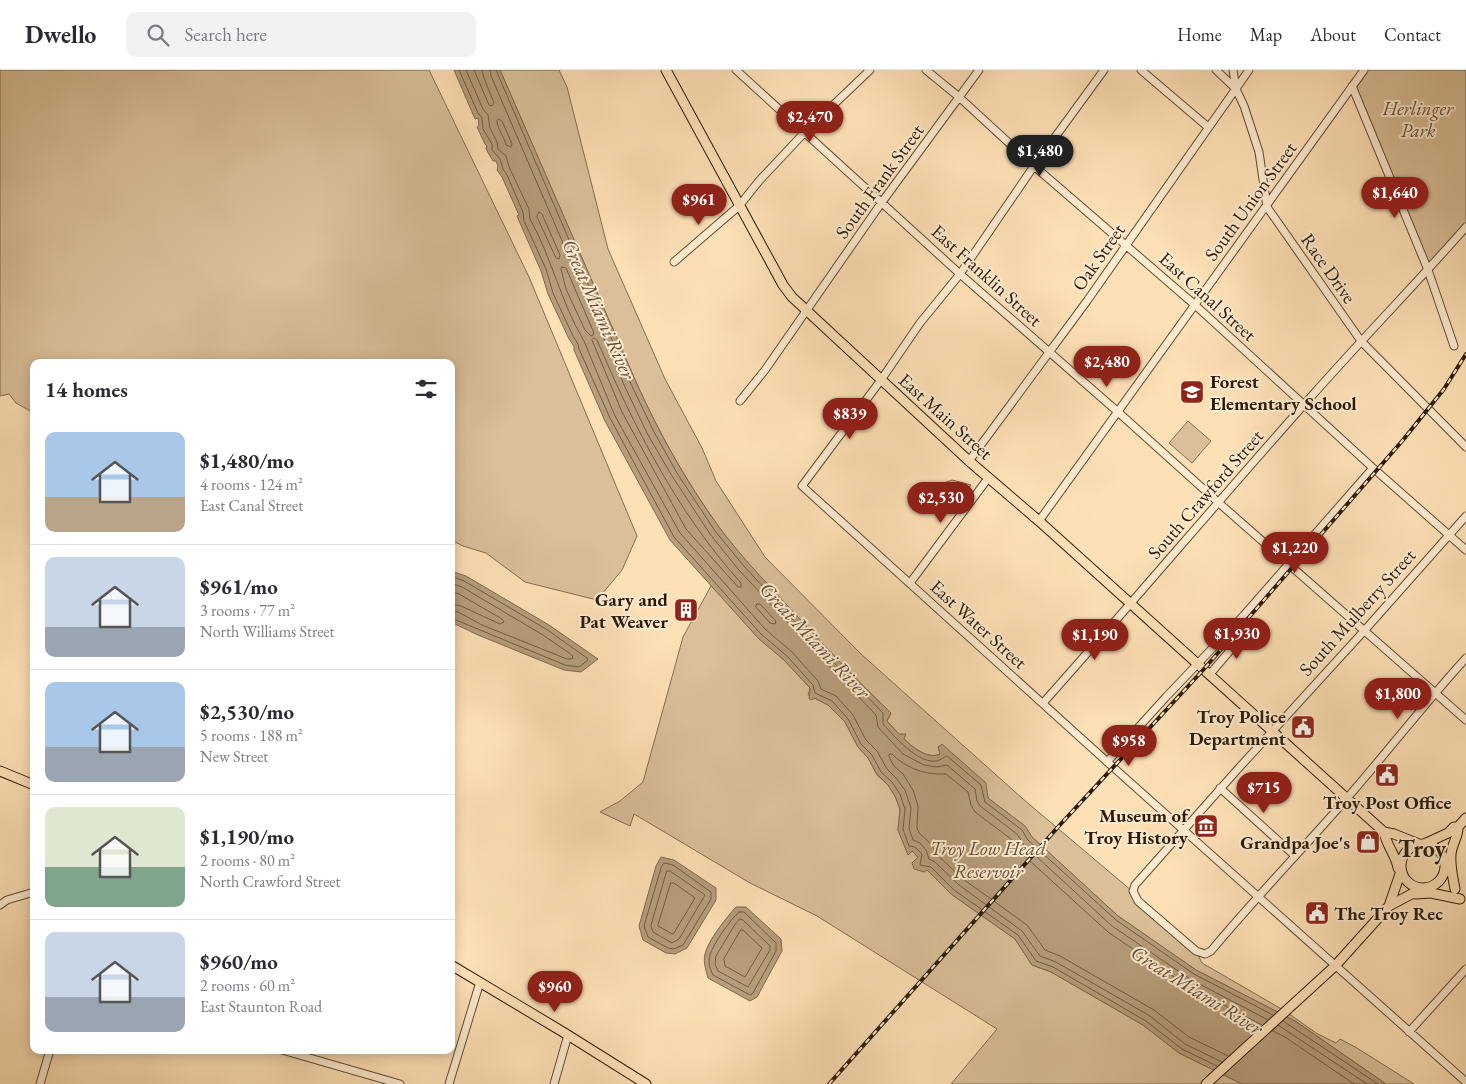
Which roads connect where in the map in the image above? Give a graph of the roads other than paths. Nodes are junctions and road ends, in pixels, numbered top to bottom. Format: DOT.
graph roads {
  1 [pos="666,70"];
  2 [pos="736,70"];
  3 [pos="870,70"];
  4 [pos="926,70"];
  5 [pos="979,70"];
  6 [pos="1104,70"];
  7 [pos="1141,70"];
  8 [pos="1216,70"];
  9 [pos="1233,70"];
  10 [pos="1249,70"];
  11 [pos="1364,70"];
  12 [pos="1352,86"];
  13 [pos="1236,89"];
  14 [pos="959,97"];
  15 [pos="1208,127"];
  16 [pos="805,132"];
  17 [pos="1034,166"];
  18 [pos="882,202"];
  19 [pos="739,206"];
  20 [pos="1267,207"];
  21 [pos="1466,227"];
  22 [pos="1127,246"];
  23 [pos="674,262"];
  24 [pos="1428,270"];
  25 [pos="960,274"];
  26 [pos="1195,305"];
  27 [pos="805,311"];
  28 [pos="1360,341"];
  29 [pos="1454,346"];
  30 [pos="1050,352"];
  31 [pos="881,380"];
  32 [pos="740,402"];
  33 [pos="1304,405"];
  34 [pos="1118,412"];
  35 [pos="1466,448"];
  36 [pos="969,461"];
  37 [pos="1373,468"];
  38 [pos="989,477"];
  39 [pos="1218,503"];
  40 [pos="1466,516"];
  41 [pos="1039,521"];
  42 [pos="1449,534"];
  43 [pos="1466,550"];
  44 [pos="1289,564"];
  45 [pos="910,583"];
  46 [pos="1130,604"];
  47 [pos="1364,631"];
  48 [pos="1246,632"];
  49 [pos="1466,658"];
  50 [pos="1198,664"];
  51 [pos="1210,674"];
  52 [pos="1434,693"];
  53 [pos="1042,703"];
  54 [pos="1466,720"];
  55 [pos="1272,730"];
  56 [pos="1107,762"];
  57 [pos="0,771"];
  58 [pos="30,783"];
  59 [pos="1220,788"];
  60 [pos="1347,798"];
  61 [pos="1466,818"];
  62 [pos="1458,827"];
  63 [pos="1184,830"];
  64 [pos="1384,832"];
  65 [pos="1421,844"];
  66 [pos="1452,850"];
  67 [pos="1294,855"];
  68 [pos="1399,863"];
  69 [pos="1445,868"];
  70 [pos="1397,880"];
  71 [pos="1455,889"];
  72 [pos="1423,891"];
  73 [pos="30,893"];
  74 [pos="1257,896"];
  75 [pos="1463,902"];
  76 [pos="0,905"];
  77 [pos="1389,906"];
  78 [pos="1335,966"];
  79 [pos="455,967"];
  80 [pos="1466,968"];
  81 [pos="480,982"];
  82 [pos="1409,1032"];
  83 [pos="568,1035"];
  84 [pos="49,1054"];
  85 [pos="296,1054"];
  86 [pos="1466,1082"];
  87 [pos="40,1084"];
  88 [pos="400,1084"];
  89 [pos="450,1084"];
  90 [pos="554,1084"];
  91 [pos="646,1084"];
  92 [pos="1206,1084"];
  1 -- 19 [label="main road, East Main Street"];
  2 -- 16 [label="street, East Franklin Street"];
  3 -- 16 [label="street"];
  4 -- 14 [label="street, East Canal Street"];
  5 -- 14 [label="street, South Frank Street"];
  6 -- 17 [label="street"];
  7 -- 15 [label="street"];
  8 -- 13 [label="street"];
  9 -- 13 [label="street, Race Drive"];
  10 -- 13 [label="street, Oak Street"];
  11 -- 12 [label="street, South Union Street"];
  12 -- 20 [label="street, South Union Street"];
  12 -- 24 [label="street"];
  13 -- 15 [label="street, Oak Street"];
  13 -- 20 [label="street, Race Drive"];
  14 -- 17 [label="street, East Canal Street"];
  14 -- 18 [label="street, South Frank Street"];
  15 -- 22 [label="street, Oak Street"];
  16 -- 18 [label="street, East Franklin Street"];
  16 -- 19 [label="street"];
  17 -- 22 [label="street, East Canal Street"];
  17 -- 25 [label="street"];
  18 -- 25 [label="street, East Franklin Street"];
  18 -- 27 [label="street, South Frank Street"];
  19 -- 23 [label="street"];
  19 -- 27 [label="main road, East Main Street"];
  20 -- 26 [label="street, South Union Street"];
  20 -- 28 [label="street, Race Drive"];
  21 -- 24 [label="street, South Crawford Street"];
  22 -- 26 [label="street, East Canal Street"];
  22 -- 30 [label="street, Oak Street"];
  24 -- 28 [label="street, South Crawford Street"];
  24 -- 29 [label="street"];
  25 -- 30 [label="street, East Franklin Street"];
  25 -- 31 [label="street"];
  26 -- 33 [label="street, East Canal Street"];
  26 -- 34 [label="street, South Union Street"];
  27 -- 31 [label="main road, East Main Street"];
  27 -- 32 [label="street, South Frank Street"];
  28 -- 33 [label="street, South Crawford Street"];
  28 -- 35 [label="street, Race Drive"];
  30 -- 34 [label="street, East Franklin Street"];
  30 -- 36 [label="street, Oak Street"];
  31 -- 36 [label="main road, East Main Street"];
  31 -- 45 [label="street, East Water Street"];
  33 -- 37 [label="street, East Canal Street"];
  33 -- 39 [label="street, South Crawford Street"];
  34 -- 39 [label="street, East Franklin Street"];
  34 -- 41 [label="street, South Union Street"];
  36 -- 38 [label="main road, East Main Street"];
  37 -- 42 [label="street, East Canal Street"];
  37 -- 44 [label="street"];
  38 -- 41 [label="main road, East Main Street"];
  38 -- 45 [label="street"];
  39 -- 44 [label="street, East Franklin Street"];
  39 -- 46 [label="street, South Crawford Street"];
  40 -- 42 [label="street, South Mulberry Street"];
  41 -- 46 [label="main road, East Main Street"];
  42 -- 43 [label="street, East Canal Street"];
  42 -- 47 [label="street, South Mulberry Street"];
  44 -- 47 [label="street, East Franklin Street"];
  44 -- 50 [label="street"];
  45 -- 53 [label="street, East Water Street"];
  46 -- 50 [label="main road, East Main Street"];
  46 -- 53 [label="street, South Crawford Street"];
  47 -- 52 [label="street, East Franklin Street"];
  47 -- 55 [label="street, South Mulberry Street"];
  48 -- 51 [label="street"];
  49 -- 52 [label="street"];
  50 -- 51 [label="main road, East Main Street"];
  50 -- 56 [label="street"];
  51 -- 55 [label="main road, East Main Street"];
  52 -- 54 [label="street, East Franklin Street"];
  52 -- 60 [label="street"];
  53 -- 56 [label="street, East Water Street"];
  55 -- 59 [label="street, South Mulberry Street"];
  55 -- 60 [label="main road, East Main Street"];
  56 -- 63 [label="street, East Water Street"];
  57 -- 58 [label="main road"];
  59 -- 63 [label="street, South Mulberry Street"];
  59 -- 67 [label="street"];
  60 -- 64 [label="main road, East Main Street"];
  60 -- 67 [label="street"];
  61 -- 62 [label="main road"];
  62 -- 65 [label="main road"];
  62 -- 66 [label="main road"];
  63 -- 74 [label="street, East Water Street"];
  63 -- 74 [label="street, South Mulberry Street"];
  64 -- 65 [label="main road"];
  64 -- 68 [label="main road"];
  65 -- 68 [label="main road"];
  65 -- 69 [label="main road"];
  66 -- 69 [label="main road"];
  66 -- 71 [label="main road"];
  67 -- 74 [label="street"];
  68 -- 70 [label="main road"];
  68 -- 70 [label="main road"];
  68 -- 72 [label="main road"];
  69 -- 71 [label="main road"];
  69 -- 72 [label="main road"];
  70 -- 77 [label="main road"];
  71 -- 75 [label="main road"];
  72 -- 75 [label="main road"];
  72 -- 77 [label="main road"];
  73 -- 76 [label="street"];
  74 -- 78 [label="street, East Water Street"];
  77 -- 78 [label="main road"];
  78 -- 82 [label="street, East Water Street"];
  78 -- 92 [label="main road"];
  79 -- 81 [label="main road"];
  80 -- 82 [label="street"];
  81 -- 83 [label="main road"];
  81 -- 89 [label="street"];
  82 -- 86 [label="street, East Water Street"];
  83 -- 90 [label="street"];
  83 -- 91 [label="main road"];
  84 -- 87 [label="street"];
  85 -- 88 [label="street"];
}
